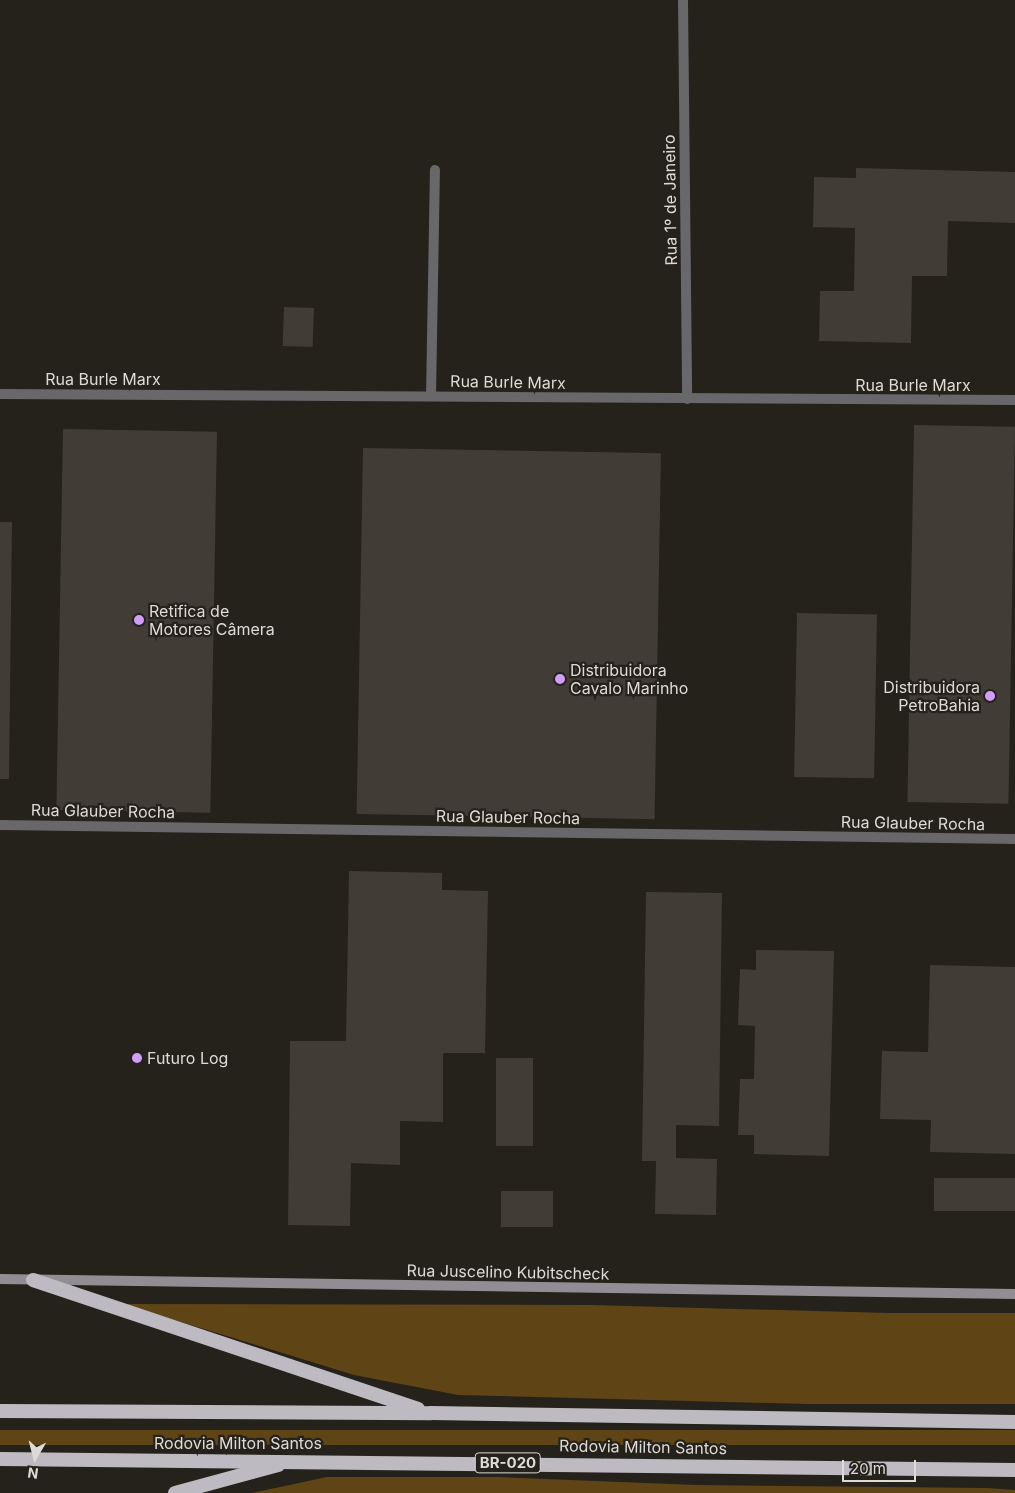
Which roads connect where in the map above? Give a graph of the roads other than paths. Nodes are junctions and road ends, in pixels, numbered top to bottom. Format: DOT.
graph roads {
  1 [pos="684,0"];
  2 [pos="436,170"];
  3 [pos="0,394"];
  4 [pos="431,396"];
  5 [pos="687,399"];
  6 [pos="1015,400"];
  7 [pos="0,825"];
  8 [pos="1015,839"];
  9 [pos="0,1280"];
  10 [pos="33,1280"];
  11 [pos="1015,1294"];
  12 [pos="0,1411"];
  13 [pos="431,1414"];
  14 [pos="1015,1422"];
  15 [pos="0,1458"];
  16 [pos="297,1460"];
  17 [pos="1015,1470"];
  18 [pos="175,1493"];
  1 -- 5 [label="street, Rua 1º de Janeiro"];
  2 -- 4 [label="street"];
  3 -- 4 [label="street, Rua Burle Marx"];
  4 -- 5 [label="street, Rua Burle Marx"];
  5 -- 6 [label="street, Rua Burle Marx"];
  7 -- 8 [label="street, Rua Glauber Rocha"];
  9 -- 10 [label="main road, Rua Juscelino Kubitscheck"];
  10 -- 11 [label="main road, Rua Juscelino Kubitscheck"];
  10 -- 13 [label="highway"];
  12 -- 13 [label="highway, Rodovia Milton Santos"];
  13 -- 14 [label="highway, Rodovia Milton Santos"];
  15 -- 16 [label="highway, Rodovia Milton Santos / BR-020"];
  16 -- 17 [label="highway, Rodovia Milton Santos / BR-020"];
  16 -- 18 [label="highway"];
}
